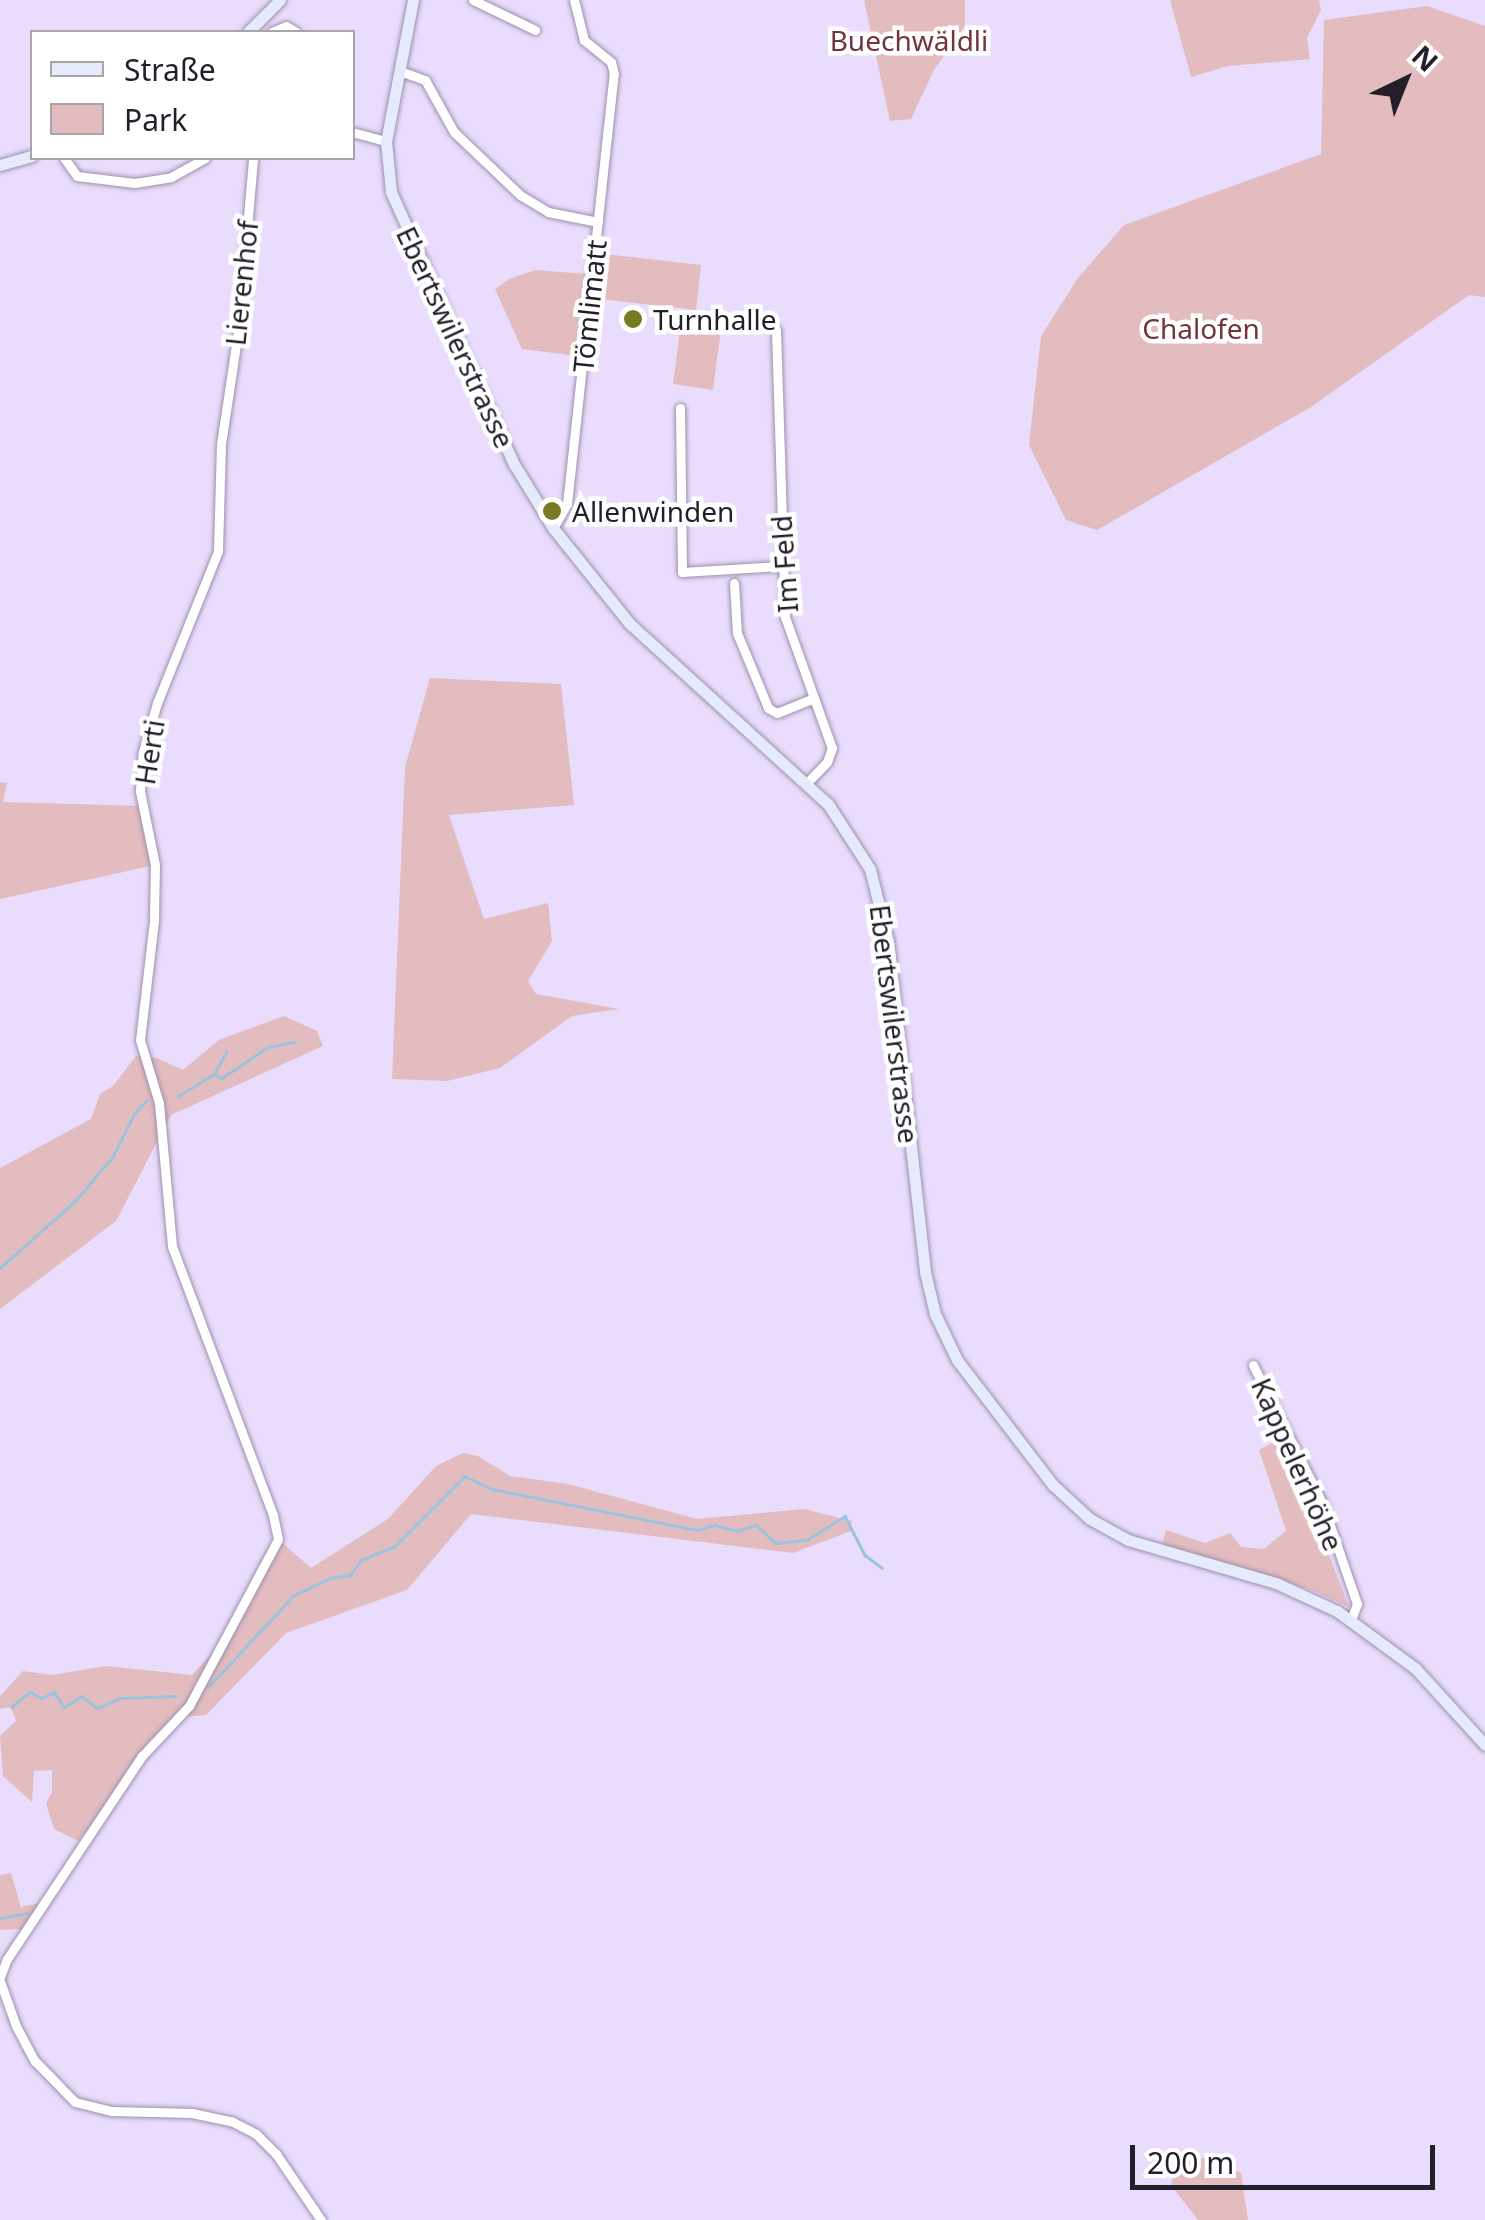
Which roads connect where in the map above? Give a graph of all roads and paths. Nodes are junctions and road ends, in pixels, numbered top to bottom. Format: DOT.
graph roads {
  1 [pos="280,0"];
  2 [pos="413,0"];
  3 [pos="473,0"];
  4 [pos="574,0"];
  5 [pos="250,30"];
  6 [pos="535,30"];
  7 [pos="400,71"];
  8 [pos="355,133"];
  9 [pos="386,141"];
  10 [pos="30,157"];
  11 [pos="65,160"];
  12 [pos="201,160"];
  13 [pos="252,160"];
  14 [pos="0,165"];
  15 [pos="598,222"];
  16 [pos="776,330"];
  17 [pos="226,407"];
  18 [pos="680,408"];
  19 [pos="553,528"];
  20 [pos="780,566"];
  21 [pos="734,583"];
  22 [pos="814,698"];
  23 [pos="808,783"];
  24 [pos="1253,1366"];
  25 [pos="1352,1620"];
  26 [pos="1485,1746"];
  27 [pos="0,1979"];
  28 [pos="321,2220"];
  1 -- 5 [label="street"];
  2 -- 7 [label="street, Ebertswilerstrasse"];
  3 -- 6 [label="street"];
  4 -- 15 [label="street"];
  7 -- 9 [label="street, Ebertswilerstrasse"];
  7 -- 15 [label="street, Tömlimatt"];
  8 -- 9 [label="street"];
  9 -- 19 [label="street, Ebertswilerstrasse"];
  10 -- 14 [label="street"];
  11 -- 12 [label="street"];
  13 -- 17 [label="street, Lierenhof"];
  15 -- 19 [label="street, Tömlimatt"];
  16 -- 20 [label="street, Im Feld"];
  17 -- 27 [label="street, Herti"];
  18 -- 20 [label="street"];
  19 -- 23 [label="street, Ebertswilerstrasse"];
  20 -- 22 [label="street, Im Feld"];
  21 -- 22 [label="street"];
  22 -- 23 [label="street, Im Feld"];
  23 -- 25 [label="street, Ebertswilerstrasse"];
  24 -- 25 [label="street, Kappelerhöhe"];
  25 -- 26 [label="street, Ebertswilerstrasse"];
  27 -- 28 [label="street"];
}
